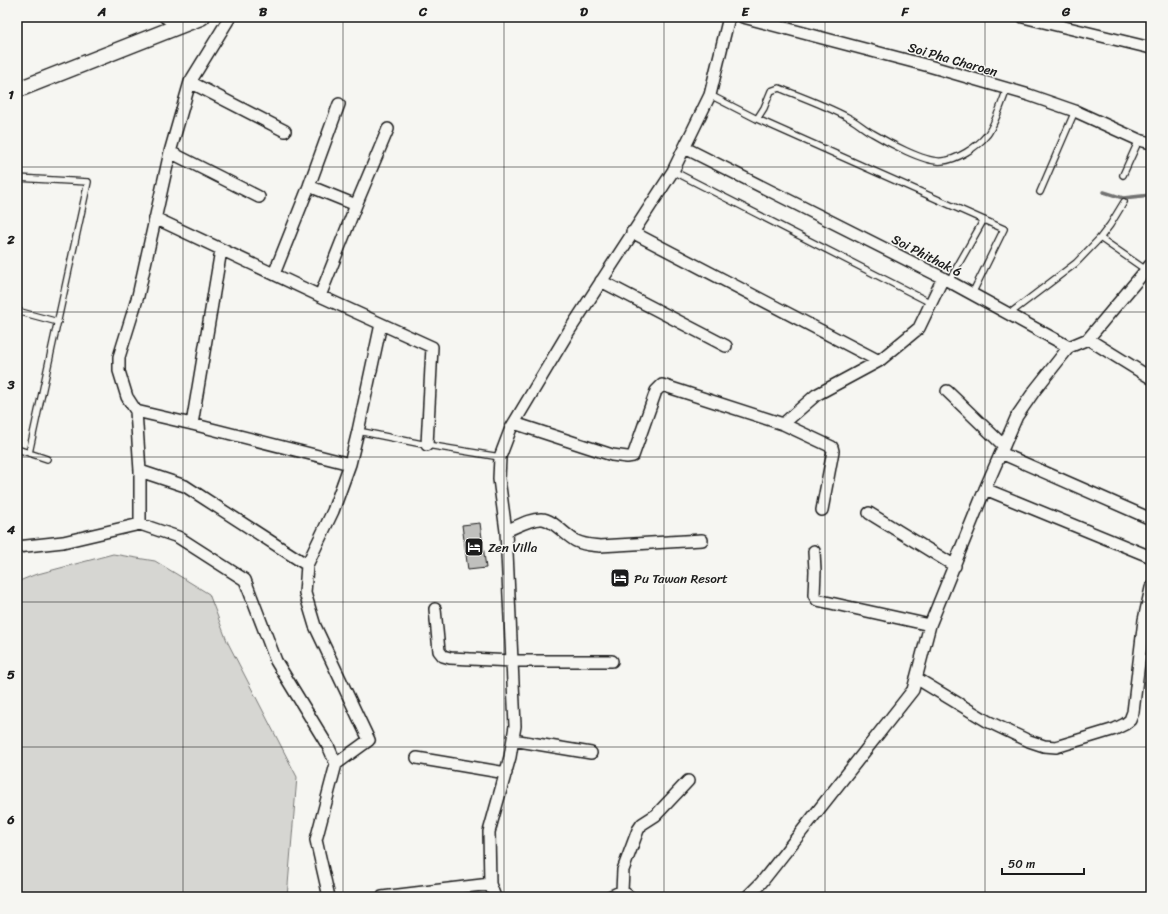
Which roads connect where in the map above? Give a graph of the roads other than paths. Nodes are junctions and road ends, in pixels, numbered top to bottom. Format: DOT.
graph roads {
  1 [pos="165,17"];
  2 [pos="202,17"];
  3 [pos="230,17"];
  4 [pos="729,17"];
  5 [pos="743,17"];
  6 [pos="1023,17"];
  7 [pos="180,26"];
  8 [pos="1151,48"];
  9 [pos="190,82"];
  10 [pos="1007,89"];
  11 [pos="17,90"];
  12 [pos="710,95"];
  13 [pos="339,104"];
  14 [pos="1075,111"];
  15 [pos="757,119"];
  16 [pos="388,129"];
  17 [pos="285,132"];
  18 [pos="1139,140"];
  19 [pos="1151,143"];
  20 [pos="685,148"];
  21 [pos="170,152"];
  22 [pos="673,171"];
  23 [pos="1123,175"];
  24 [pos="17,178"];
  25 [pos="309,186"];
  26 [pos="1040,192"];
  27 [pos="259,197"];
  28 [pos="1124,202"];
  29 [pos="356,206"];
  30 [pos="155,218"];
  31 [pos="983,221"];
  32 [pos="632,232"];
  33 [pos="1100,238"];
  34 [pos="221,250"];
  35 [pos="1149,267"];
  36 [pos="274,274"];
  37 [pos="946,280"];
  38 [pos="601,281"];
  39 [pos="972,294"];
  40 [pos="320,296"];
  41 [pos="931,303"];
  42 [pos="17,311"];
  43 [pos="1009,314"];
  44 [pos="58,322"];
  45 [pos="380,324"];
  46 [pos="1088,339"];
  47 [pos="726,346"];
  48 [pos="1069,347"];
  49 [pos="879,361"];
  50 [pos="1151,378"];
  51 [pos="947,391"];
  52 [pos="136,411"];
  53 [pos="514,423"];
  54 [pos="192,424"];
  55 [pos="783,424"];
  56 [pos="358,431"];
  57 [pos="427,446"];
  58 [pos="17,449"];
  59 [pos="1002,450"];
  60 [pos="29,453"];
  61 [pos="500,457"];
  62 [pos="47,460"];
  63 [pos="350,464"];
  64 [pos="140,470"];
  65 [pos="985,489"];
  66 [pos="822,510"];
  67 [pos="869,513"];
  68 [pos="1151,519"];
  69 [pos="140,524"];
  70 [pos="506,531"];
  71 [pos="702,540"];
  72 [pos="17,547"];
  73 [pos="814,551"];
  74 [pos="1151,556"];
  75 [pos="306,565"];
  76 [pos="955,566"];
  77 [pos="1151,588"];
  78 [pos="435,609"];
  79 [pos="930,625"];
  80 [pos="512,661"];
  81 [pos="612,661"];
  82 [pos="916,678"];
  83 [pos="513,740"];
  84 [pos="591,753"];
  85 [pos="418,758"];
  86 [pos="336,764"];
  87 [pos="506,773"];
  88 [pos="688,781"];
  89 [pos="490,884"];
  90 [pos="626,894"];
  91 [pos="329,897"];
  92 [pos="382,897"];
  93 [pos="495,897"];
  94 [pos="609,897"];
  95 [pos="747,897"];
  1 -- 7 [label="street"];
  2 -- 7 [label="main road"];
  3 -- 9 [label="street"];
  4 -- 12 [label="street"];
  5 -- 10 [label="street, Soi Pha Charoen"];
  6 -- 8 [label="street"];
  7 -- 11 [label="main road"];
  9 -- 17 [label="street"];
  9 -- 21 [label="street"];
  10 -- 14 [label="street, Soi Pha Charoen"];
  10 -- 15 [label="lane"];
  12 -- 15 [label="lane"];
  12 -- 20 [label="street"];
  13 -- 25 [label="street"];
  14 -- 18 [label="street, Soi Pha Charoen"];
  14 -- 26 [label="lane"];
  15 -- 31 [label="lane"];
  16 -- 29 [label="street"];
  18 -- 19 [label="street, Soi Pha Charoen"];
  18 -- 23 [label="lane"];
  20 -- 22 [label="street"];
  20 -- 37 [label="street, Soi Phithak 6"];
  21 -- 27 [label="street"];
  21 -- 30 [label="street"];
  22 -- 32 [label="street"];
  22 -- 41 [label="lane"];
  24 -- 44 [label="lane"];
  25 -- 29 [label="street"];
  25 -- 36 [label="street"];
  28 -- 33 [label="lane"];
  29 -- 40 [label="street"];
  30 -- 34 [label="street"];
  30 -- 52 [label="street"];
  31 -- 37 [label="lane"];
  31 -- 39 [label="lane"];
  32 -- 38 [label="street"];
  32 -- 49 [label="street"];
  33 -- 35 [label="lane"];
  33 -- 43 [label="lane"];
  34 -- 36 [label="street"];
  34 -- 54 [label="street"];
  35 -- 46 [label="street"];
  36 -- 40 [label="street"];
  37 -- 39 [label="street, Soi Phithak 6"];
  37 -- 41 [label="street"];
  38 -- 47 [label="street"];
  38 -- 53 [label="street"];
  39 -- 43 [label="street, Soi Phithak 6"];
  40 -- 45 [label="street"];
  41 -- 49 [label="street"];
  42 -- 44 [label="lane"];
  43 -- 48 [label="street, Soi Phithak 6"];
  44 -- 60 [label="lane"];
  45 -- 56 [label="street"];
  45 -- 57 [label="street"];
  46 -- 48 [label="street"];
  46 -- 50 [label="street"];
  48 -- 59 [label="street"];
  49 -- 55 [label="street"];
  51 -- 59 [label="street"];
  52 -- 54 [label="street"];
  52 -- 64 [label="street"];
  53 -- 55 [label="street"];
  53 -- 61 [label="street"];
  54 -- 63 [label="street"];
  55 -- 66 [label="street"];
  56 -- 57 [label="lane"];
  56 -- 63 [label="street"];
  57 -- 61 [label="lane"];
  58 -- 60 [label="lane"];
  59 -- 65 [label="street"];
  59 -- 68 [label="street"];
  60 -- 62 [label="lane"];
  61 -- 70 [label="street"];
  63 -- 75 [label="street"];
  64 -- 69 [label="street"];
  64 -- 75 [label="street"];
  65 -- 74 [label="street"];
  65 -- 76 [label="street"];
  67 -- 76 [label="street"];
  69 -- 72 [label="street"];
  69 -- 86 [label="street"];
  70 -- 71 [label="street"];
  70 -- 80 [label="street"];
  73 -- 79 [label="street"];
  75 -- 86 [label="street"];
  76 -- 79 [label="street"];
  77 -- 82 [label="street"];
  78 -- 80 [label="street"];
  79 -- 82 [label="street"];
  80 -- 81 [label="street"];
  80 -- 83 [label="street"];
  82 -- 95 [label="street"];
  83 -- 84 [label="street"];
  83 -- 87 [label="street"];
  85 -- 87 [label="street"];
  86 -- 91 [label="street"];
  87 -- 89 [label="street"];
  88 -- 90 [label="street"];
  89 -- 92 [label="street"];
  89 -- 93 [label="street"];
  90 -- 94 [label="street"];
}
